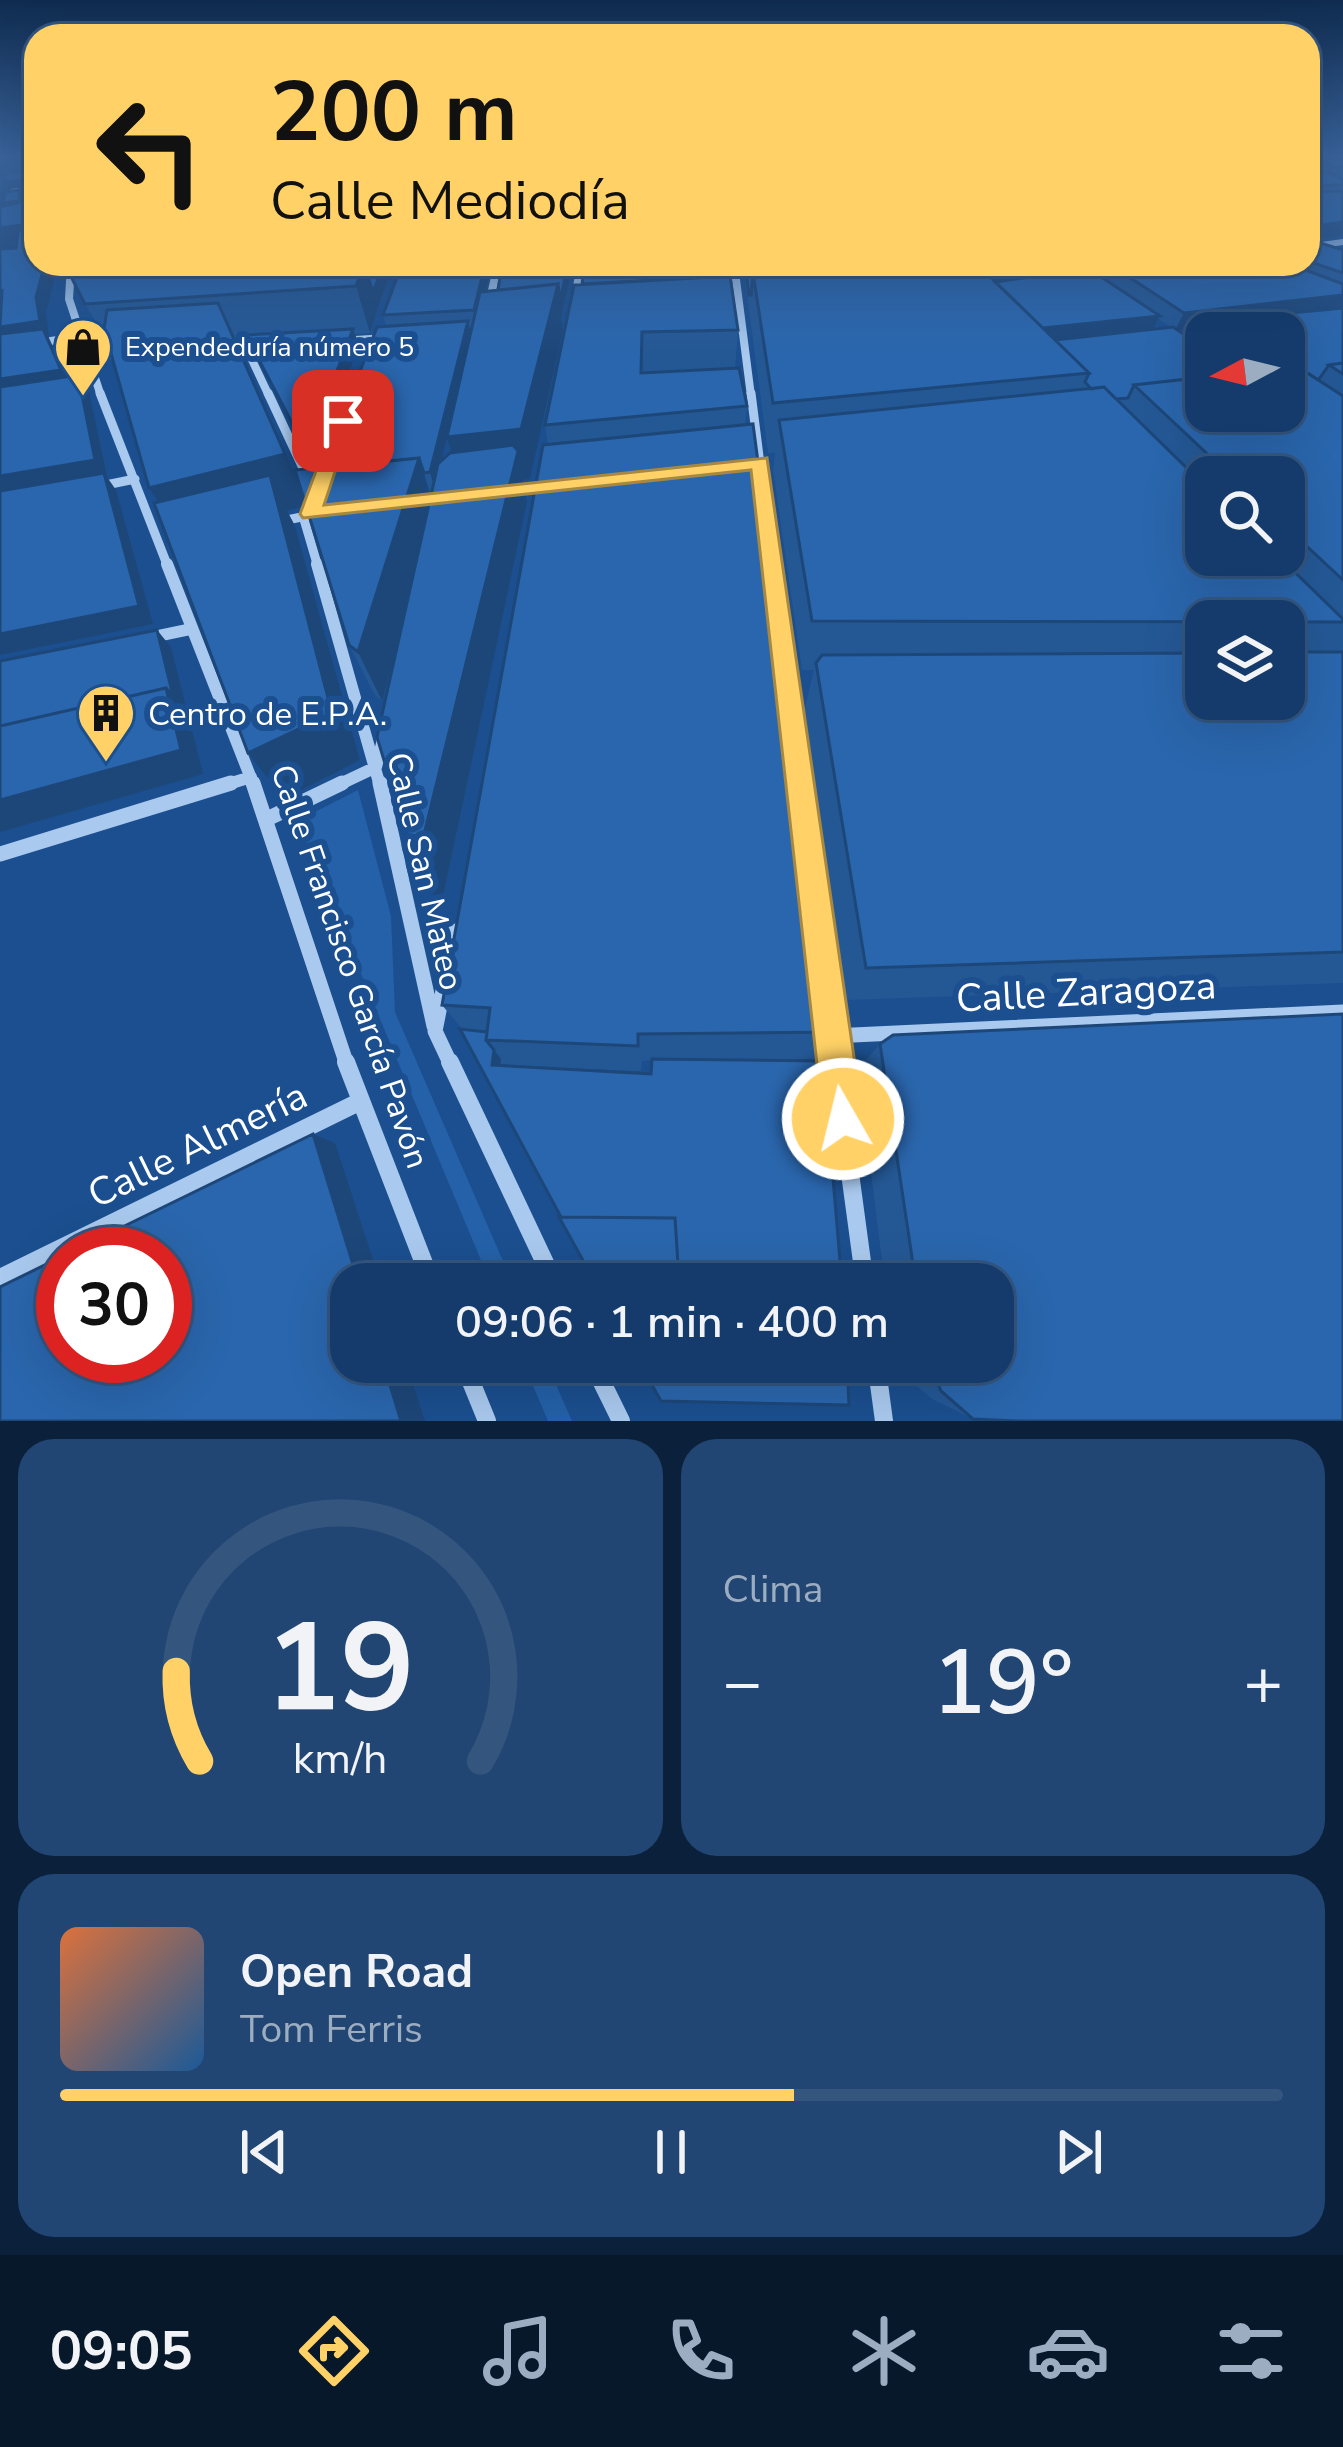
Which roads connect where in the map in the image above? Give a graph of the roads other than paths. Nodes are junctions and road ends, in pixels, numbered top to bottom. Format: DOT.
graph roads {
  1 [pos="71,276"];
  2 [pos="495,276"];
  3 [pos="578,276"];
  4 [pos="737,276"];
  5 [pos="94,304"];
  6 [pos="573,305"];
  7 [pos="72,308"];
  8 [pos="746,315"];
  9 [pos="718,317"];
  10 [pos="485,325"];
  11 [pos="78,337"];
  12 [pos="397,337"];
  13 [pos="332,341"];
  14 [pos="267,345"];
  15 [pos="17,346"];
  16 [pos="246,346"];
  17 [pos="226,348"];
  18 [pos="146,353"];
  19 [pos="88,357"];
  20 [pos="766,462"];
  21 [pos="740,465"];
  22 [pos="135,479"];
  23 [pos="320,481"];
  24 [pos="88,488"];
  25 [pos="311,506"];
  26 [pos="333,511"];
  27 [pos="262,526"];
  28 [pos="181,547"];
  29 [pos="160,552"];
  30 [pos="191,629"];
  31 [pos="138,640"];
  32 [pos="789,688"];
  33 [pos="806,688"];
  34 [pos="388,721"];
  35 [pos="376,767"];
  36 [pos="251,777"];
  37 [pos="267,819"];
  38 [pos="809,850"];
  39 [pos="0,854"];
  40 [pos="460,908"];
  41 [pos="1343,1012"];
  42 [pos="829,1013"];
  43 [pos="435,1031"];
  44 [pos="832,1036"];
  45 [pos="359,1102"];
  46 [pos="424,1263"];
  47 [pos="545,1263"];
  48 [pos="863,1263"];
  49 [pos="0,1278"];
  50 [pos="472,1383"];
  51 [pos="602,1383"];
  52 [pos="879,1383"];
  53 [pos="487,1421"];
  54 [pos="620,1421"];
  55 [pos="884,1421"];
  1 -- 7 [label="street, Calle Francisco García Pavón"];
  2 -- 10 [label="street"];
  3 -- 6 [label="street"];
  4 -- 8 [label="street"];
  5 -- 7 [label="street"];
  7 -- 11 [label="street, Calle Francisco García Pavón"];
  8 -- 9 [label="street"];
  8 -- 20 [label="street"];
  11 -- 15 [label="street"];
  11 -- 19 [label="street, Calle Francisco García Pavón"];
  12 -- 13 [label="street"];
  14 -- 16 [label="street"];
  16 -- 17 [label="street"];
  16 -- 25 [label="street, Calle San Mateo"];
  18 -- 19 [label="street"];
  19 -- 22 [label="street, Calle Francisco García Pavón"];
  20 -- 21 [label="street"];
  20 -- 32 [label="street"];
  22 -- 24 [label="street"];
  22 -- 29 [label="street, Calle Francisco García Pavón"];
  23 -- 25 [label="street"];
  25 -- 26 [label="street"];
  25 -- 27 [label="street"];
  25 -- 35 [label="street, Calle San Mateo"];
  28 -- 29 [label="street"];
  29 -- 30 [label="street, Calle Francisco García Pavón"];
  30 -- 31 [label="street"];
  30 -- 36 [label="street, Calle Francisco García Pavón"];
  32 -- 33 [label="street"];
  32 -- 38 [label="street"];
  34 -- 35 [label="street"];
  35 -- 37 [label="street"];
  35 -- 43 [label="street, Calle San Mateo"];
  36 -- 37 [label="street, Calle Francisco García Pavón"];
  36 -- 39 [label="street"];
  37 -- 45 [label="street, Calle Francisco García Pavón"];
  40 -- 43 [label="street"];
  41 -- 44 [label="street, Calle Zaragoza"];
  42 -- 44 [label="street"];
  43 -- 47 [label="street, Calle San Mateo"];
  44 -- 48 [label="street"];
  45 -- 46 [label="street, Calle Francisco García Pavón"];
  45 -- 49 [label="street, Calle Almería"];
  50 -- 53 [label="street"];
  51 -- 54 [label="street"];
  52 -- 55 [label="street"];
}
